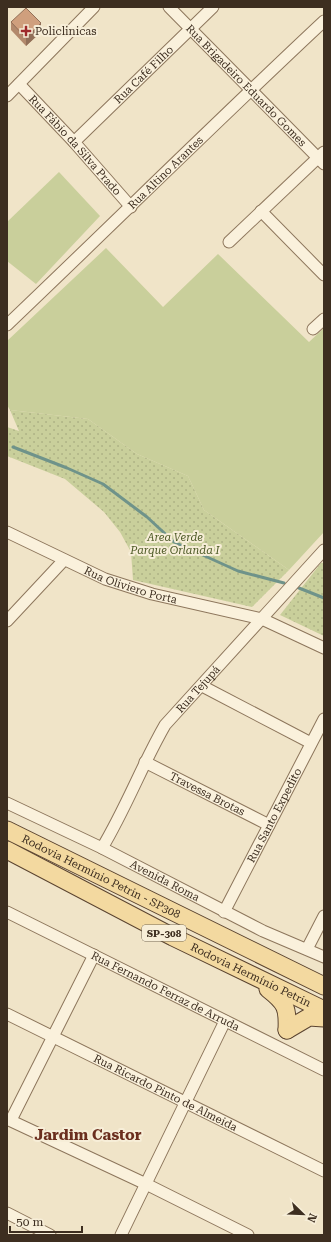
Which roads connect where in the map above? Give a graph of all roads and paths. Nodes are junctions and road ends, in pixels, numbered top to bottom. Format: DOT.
graph roads {
  1 [pos="94,7"];
  2 [pos="169,7"];
  3 [pos="213,7"];
  4 [pos="324,21"];
  5 [pos="190,28"];
  6 [pos="19,84"];
  7 [pos="251,89"];
  8 [pos="7,96"];
  9 [pos="74,142"];
  10 [pos="322,158"];
  11 [pos="131,207"];
  12 [pos="261,211"];
  13 [pos="228,242"];
  14 [pos="324,276"];
  15 [pos="324,319"];
  16 [pos="7,325"];
  17 [pos="313,329"];
  18 [pos="7,532"];
  19 [pos="324,550"];
  20 [pos="64,560"];
  21 [pos="262,619"];
  22 [pos="7,621"];
  23 [pos="324,648"];
  24 [pos="202,686"];
  25 [pos="324,719"];
  26 [pos="311,743"];
  27 [pos="146,762"];
  28 [pos="7,803"];
  29 [pos="269,825"];
  30 [pos="7,830"];
  31 [pos="102,848"];
  32 [pos="7,850"];
  33 [pos="7,912"];
  34 [pos="224,912"];
  35 [pos="324,916"];
  36 [pos="307,949"];
  37 [pos="94,955"];
  38 [pos="324,957"];
  39 [pos="238,969"];
  40 [pos="324,986"];
  41 [pos="324,1010"];
  42 [pos="7,1014"];
  43 [pos="324,1018"];
  44 [pos="225,1020"];
  45 [pos="286,1030"];
  46 [pos="53,1036"];
  47 [pos="277,1046"];
  48 [pos="324,1070"];
  49 [pos="185,1102"];
  50 [pos="9,1120"];
  51 [pos="324,1171"];
  52 [pos="146,1184"];
  53 [pos="7,1213"];
  54 [pos="50,1235"];
  55 [pos="121,1235"];
  56 [pos="248,1235"];
  1 -- 6 [label="street"];
  2 -- 5 [label="street, Rua Brigadeiro Eduardo Gomes"];
  3 -- 5 [label="street, Rua Café Filho"];
  4 -- 7 [label="street, Rua Altino Arantes"];
  5 -- 7 [label="street, Rua Brigadeiro Eduardo Gomes"];
  5 -- 9 [label="street, Rua Café Filho"];
  6 -- 8 [label="street"];
  6 -- 9 [label="street, Rua Fábio da Silva Prado"];
  7 -- 10 [label="street, Rua Brigadeiro Eduardo Gomes"];
  7 -- 11 [label="street, Rua Altino Arantes"];
  9 -- 11 [label="street, Rua Fábio da Silva Prado"];
  10 -- 12 [label="street"];
  11 -- 16 [label="street, Rua Altino Arantes"];
  12 -- 13 [label="street"];
  12 -- 14 [label="street"];
  15 -- 17 [label="street"];
  18 -- 20 [label="street, Rua Oliviero Porta"];
  19 -- 21 [label="street, Rua Tejupá"];
  20 -- 21 [label="street, Rua Oliviero Porta"];
  20 -- 22 [label="street"];
  21 -- 23 [label="street, Rua Oliviero Porta"];
  21 -- 24 [label="street, Rua Tejupá"];
  24 -- 26 [label="street"];
  24 -- 27 [label="street, Rua Tejupá"];
  25 -- 26 [label="street, Rua Santo Expedito"];
  26 -- 29 [label="street, Rua Santo Expedito"];
  27 -- 29 [label="street, Travessa Brotas"];
  27 -- 31 [label="street, Rua Tejupá"];
  28 -- 31 [label="street, Avenida Roma"];
  29 -- 34 [label="street, Rua Santo Expedito"];
  30 -- 40 [label="main road, Rodovia Hermínio Petrin - SP308 / SP-308"];
  31 -- 34 [label="street, Avenida Roma"];
  32 -- 39 [label="main road, Rodovia Hermínio Petrin / SP-308"];
  33 -- 37 [label="street, Rua Fernando Ferraz de Arruda"];
  34 -- 36 [label="street, Avenida Roma"];
  35 -- 36 [label="street"];
  36 -- 38 [label="street, Avenida Roma"];
  37 -- 44 [label="street, Rua Fernando Ferraz de Arruda"];
  37 -- 46 [label="street"];
  39 -- 41 [label="main road, Rodovia Hermínio Petrin / SP-308"];
  39 -- 45 [label="main road"];
  42 -- 46 [label="street, Rua Ricardo Pinto de Almeida"];
  43 -- 45 [label="main road"];
  44 -- 47 [label="street, Rua Fernando Ferraz de Arruda"];
  44 -- 49 [label="street"];
  45 -- 47 [label="street"];
  46 -- 49 [label="street, Rua Ricardo Pinto de Almeida"];
  46 -- 50 [label="street"];
  47 -- 48 [label="street, Rua Fernando Ferraz de Arruda"];
  49 -- 51 [label="street, Rua Ricardo Pinto de Almeida"];
  49 -- 52 [label="street"];
  50 -- 52 [label="street"];
  52 -- 55 [label="street"];
  52 -- 56 [label="street"];
  53 -- 54 [label="street"];
}
